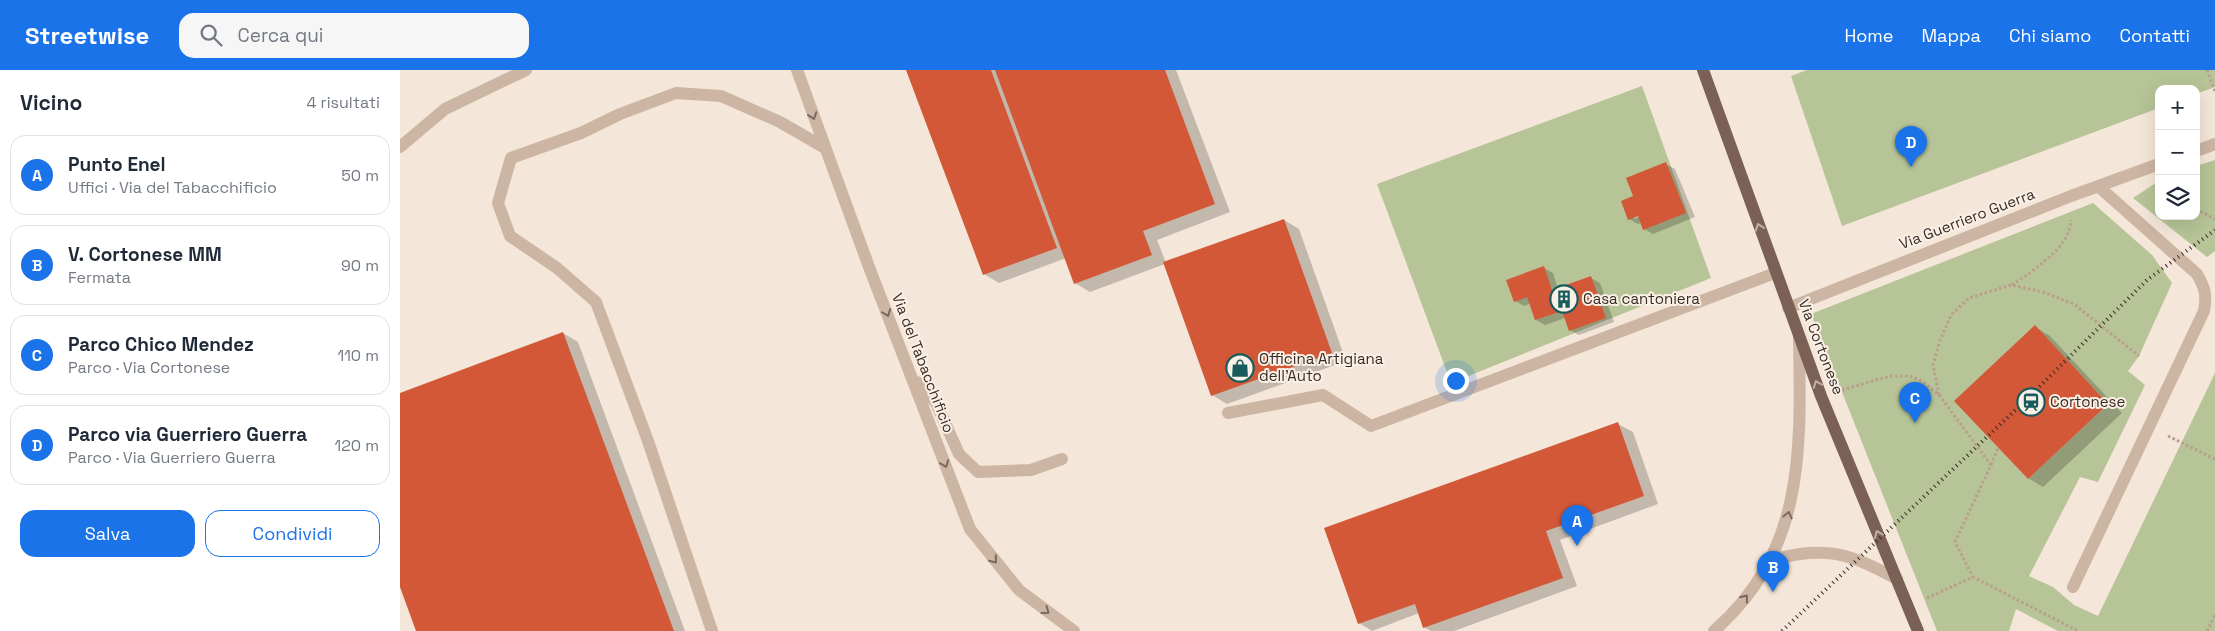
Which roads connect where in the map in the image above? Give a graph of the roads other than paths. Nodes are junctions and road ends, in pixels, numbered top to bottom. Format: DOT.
graph roads {
  1 [pos="526,70"];
  2 [pos="797,70"];
  3 [pos="1703,70"];
  4 [pos="2215,144"];
  5 [pos="400,146"];
  6 [pos="825,148"];
  7 [pos="2200,150"];
  8 [pos="2155,165"];
  9 [pos="2098,186"];
  10 [pos="1775,273"];
  11 [pos="1788,308"];
  12 [pos="1799,336"];
  13 [pos="912,376"];
  14 [pos="1228,413"];
  15 [pos="1062,459"];
  16 [pos="1771,560"];
  17 [pos="1897,579"];
  18 [pos="2073,587"];
  19 [pos="712,631"];
  20 [pos="1074,631"];
  21 [pos="1714,631"];
  22 [pos="1918,631"];
  1 -- 5 [label="street"];
  2 -- 6 [label="street, Via del Tabacchificio, one-way"];
  10 -- 3 [label="main road, Via Cortonese, one-way"];
  4 -- 7 [label="street"];
  6 -- 13 [label="street, Via del Tabacchificio, one-way"];
  6 -- 19 [label="street"];
  8 -- 9 [label="street, Via Guerriero Guerra"];
  9 -- 11 [label="street, Via Guerriero Guerra"];
  9 -- 18 [label="street"];
  10 -- 11 [label="main road, Via Cortonese"];
  10 -- 14 [label="street"];
  11 -- 12 [label="main road, Via Cortonese"];
  16 -- 12 [label="street, one-way"];
  17 -- 12 [label="main road, Via Cortonese, one-way"];
  13 -- 15 [label="street"];
  13 -- 20 [label="street, Via del Tabacchificio, one-way"];
  16 -- 17 [label="street"];
  21 -- 16 [label="street, one-way"];
  17 -- 22 [label="main road, Via Cortonese"];
}
